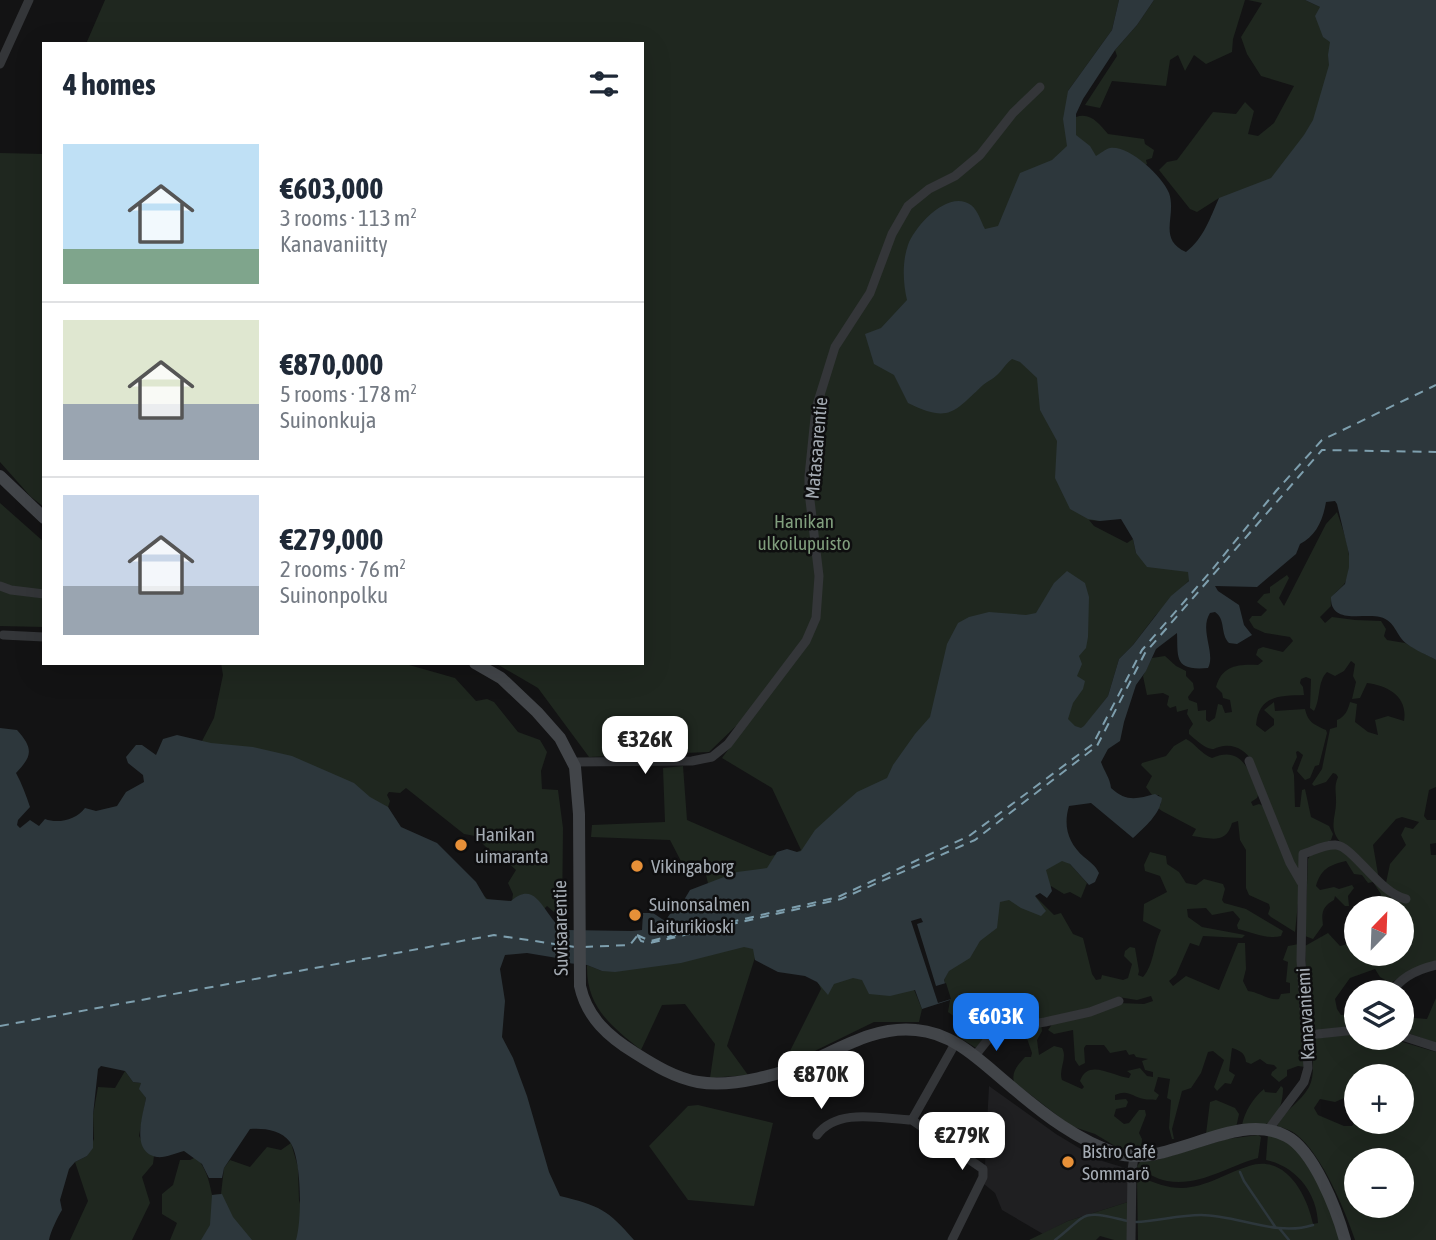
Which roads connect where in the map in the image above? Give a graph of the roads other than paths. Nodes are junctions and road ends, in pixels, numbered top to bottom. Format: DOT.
graph roads {
  1 [pos="29,0"];
  2 [pos="0,64"];
  3 [pos="1040,87"];
  4 [pos="0,476"];
  5 [pos="42,517"];
  6 [pos="0,586"];
  7 [pos="42,594"];
  8 [pos="3,635"];
  9 [pos="42,637"];
  10 [pos="478,665"];
  11 [pos="1249,761"];
  12 [pos="574,762"];
  13 [pos="1302,884"];
  14 [pos="1399,896"];
  15 [pos="1436,965"];
  16 [pos="1402,980"];
  17 [pos="1119,1001"];
  18 [pos="1344,1031"];
  19 [pos="1308,1035"];
  20 [pos="1414,1040"];
  21 [pos="956,1042"];
  22 [pos="1436,1047"];
  23 [pos="974,1057"];
  24 [pos="912,1120"];
  25 [pos="1268,1130"];
  26 [pos="817,1135"];
  27 [pos="1134,1157"];
  28 [pos="952,1240"];
  29 [pos="1131,1240"];
  30 [pos="1345,1240"];
  1 -- 2 [label="street"];
  3 -- 12 [label="street, Matasaarentie"];
  4 -- 5 [label="street"];
  6 -- 7 [label="street"];
  8 -- 9 [label="street"];
  10 -- 12 [label="street, Suvisaarentie"];
  11 -- 13 [label="street, Kanavaniemi"];
  12 -- 21 [label="street, Suvisaarentie"];
  13 -- 14 [label="street, Kanavaniemi"];
  13 -- 19 [label="street, Kanavaniemi"];
  15 -- 16 [label="street"];
  17 -- 23 [label="street"];
  18 -- 19 [label="street"];
  19 -- 25 [label="street, Kanavaniemi"];
  20 -- 22 [label="street"];
  21 -- 23 [label="street, Suvisaarentie"];
  21 -- 24 [label="street"];
  23 -- 27 [label="street, Suvisaarentie"];
  24 -- 26 [label="street"];
  24 -- 28 [label="street"];
  25 -- 27 [label="street, Suvisaarentie"];
  25 -- 30 [label="street"];
  27 -- 29 [label="street"];
}
